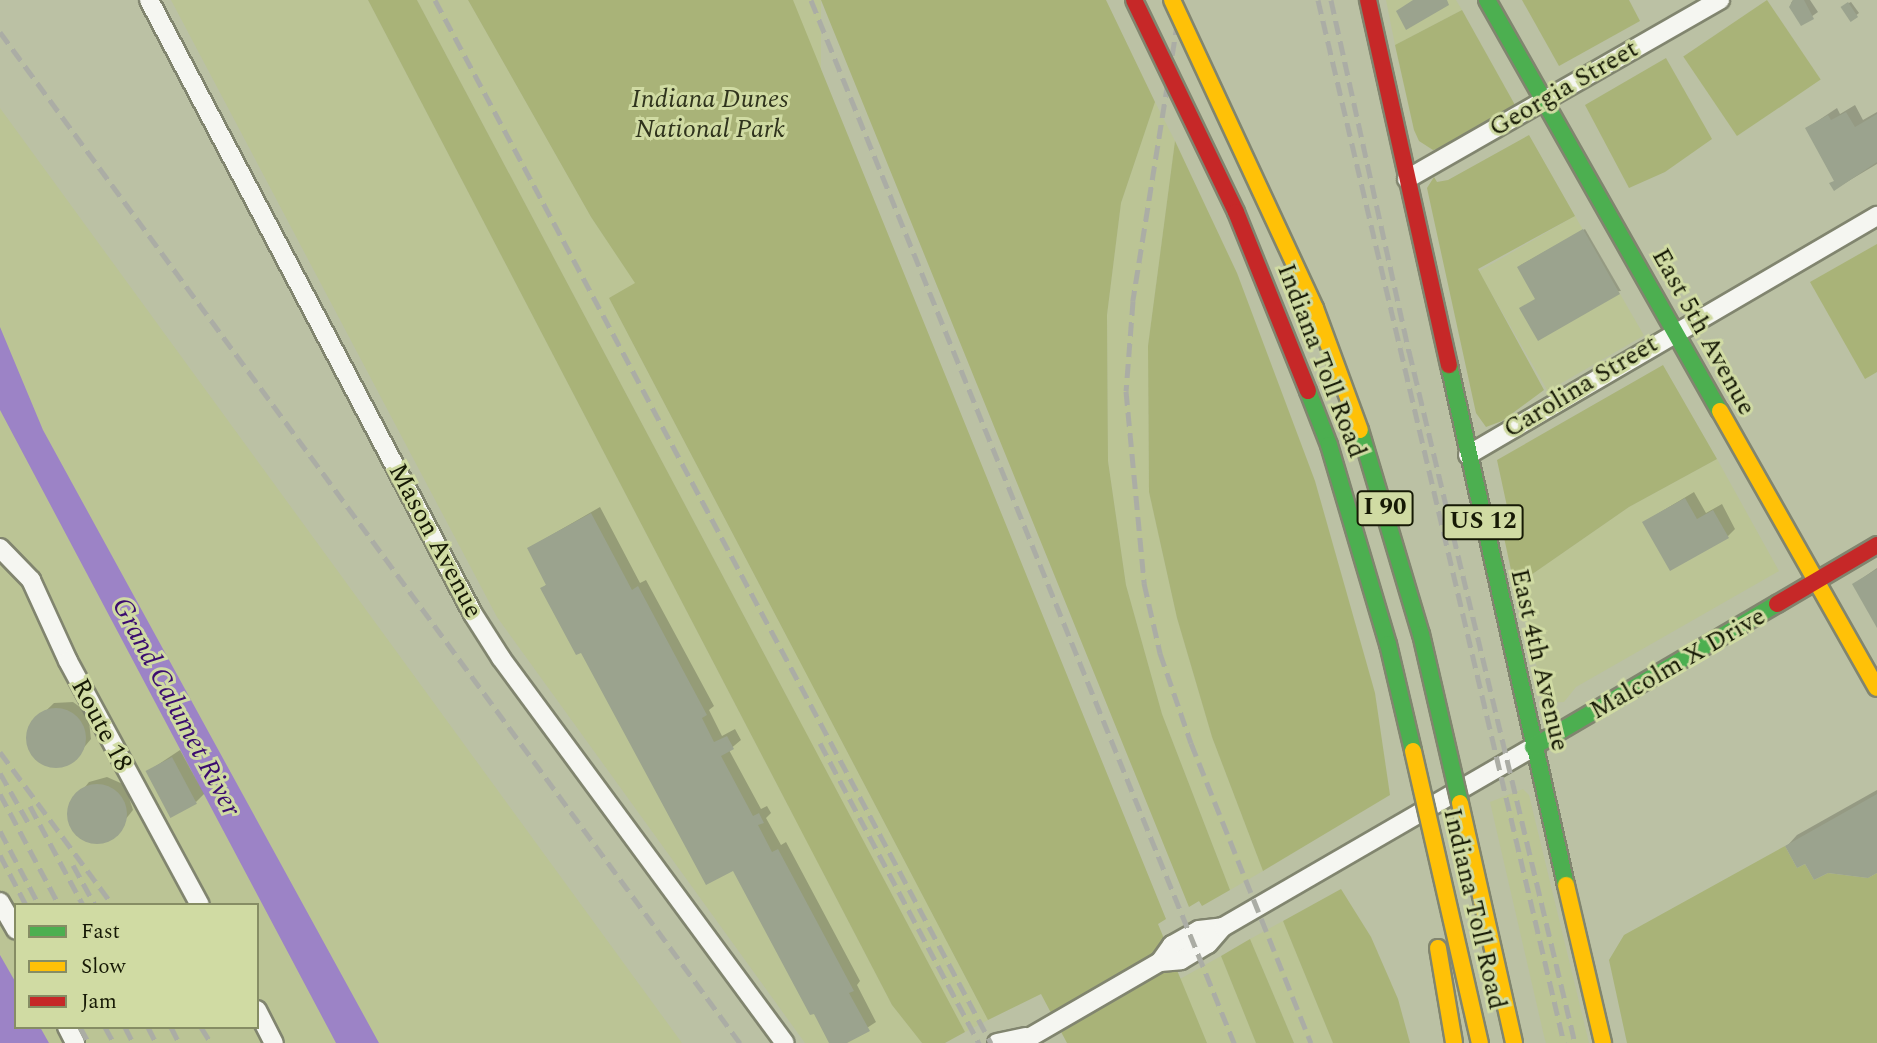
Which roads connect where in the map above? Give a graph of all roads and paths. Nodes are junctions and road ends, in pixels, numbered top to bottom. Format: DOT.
graph roads {
  1 [pos="149,0"];
  2 [pos="1134,0"];
  3 [pos="1172,0"];
  4 [pos="1368,0"];
  5 [pos="1487,0"];
  6 [pos="1720,0"];
  7 [pos="1544,101"];
  8 [pos="1407,179"];
  9 [pos="1877,216"];
  10 [pos="1674,331"];
  11 [pos="1468,455"];
  12 [pos="1877,545"];
  13 [pos="0,548"];
  14 [pos="1816,580"];
  15 [pos="1877,688"];
  16 [pos="1533,747"];
  17 [pos="1450,752"];
  18 [pos="1418,773"];
  19 [pos="0,902"];
  20 [pos="199,903"];
  21 [pos="14,926"];
  22 [pos="1507,929"];
  23 [pos="259,1014"];
  24 [pos="1023,1040"];
  25 [pos="274,1043"];
  26 [pos="785,1043"];
  27 [pos="997,1043"];
  28 [pos="1454,1043"];
  29 [pos="1480,1043"];
  30 [pos="1514,1043"];
  31 [pos="1603,1043"];
  1 -- 26 [label="street, Mason Avenue"];
  2 -- 18 [label="main road, Indiana Toll Road / I 90, bridge"];
  3 -- 17 [label="main road, Indiana Toll Road / I 90, bridge"];
  4 -- 8 [label="main road, East 4th Avenue / US 12"];
  5 -- 7 [label="main road, East 5th Avenue"];
  6 -- 7 [label="street, Georgia Street"];
  7 -- 8 [label="street, Georgia Street"];
  7 -- 10 [label="main road, East 5th Avenue"];
  8 -- 11 [label="main road, East 4th Avenue / US 12"];
  9 -- 10 [label="street, Carolina Street"];
  10 -- 11 [label="street, Carolina Street"];
  10 -- 14 [label="main road, East 5th Avenue"];
  11 -- 16 [label="main road, East 4th Avenue / US 12"];
  12 -- 14 [label="main road, Malcolm X Drive"];
  13 -- 20 [label="street, Route 18"];
  14 -- 15 [label="main road, East 5th Avenue"];
  14 -- 16 [label="main road, Malcolm X Drive"];
  16 -- 24 [label="street, Malcolm X Drive"];
  16 -- 31 [label="main road, East 4th Avenue / US 12"];
  17 -- 22 [label="main road, bridge"];
  17 -- 30 [label="main road, Indiana Toll Road / I 90, bridge"];
  18 -- 28 [label="main road, bridge"];
  18 -- 29 [label="main road, Indiana Toll Road / I 90, bridge"];
  19 -- 21 [label="street"];
  23 -- 25 [label="street"];
  24 -- 27 [label="street, Malcolm X Drive"];
}
